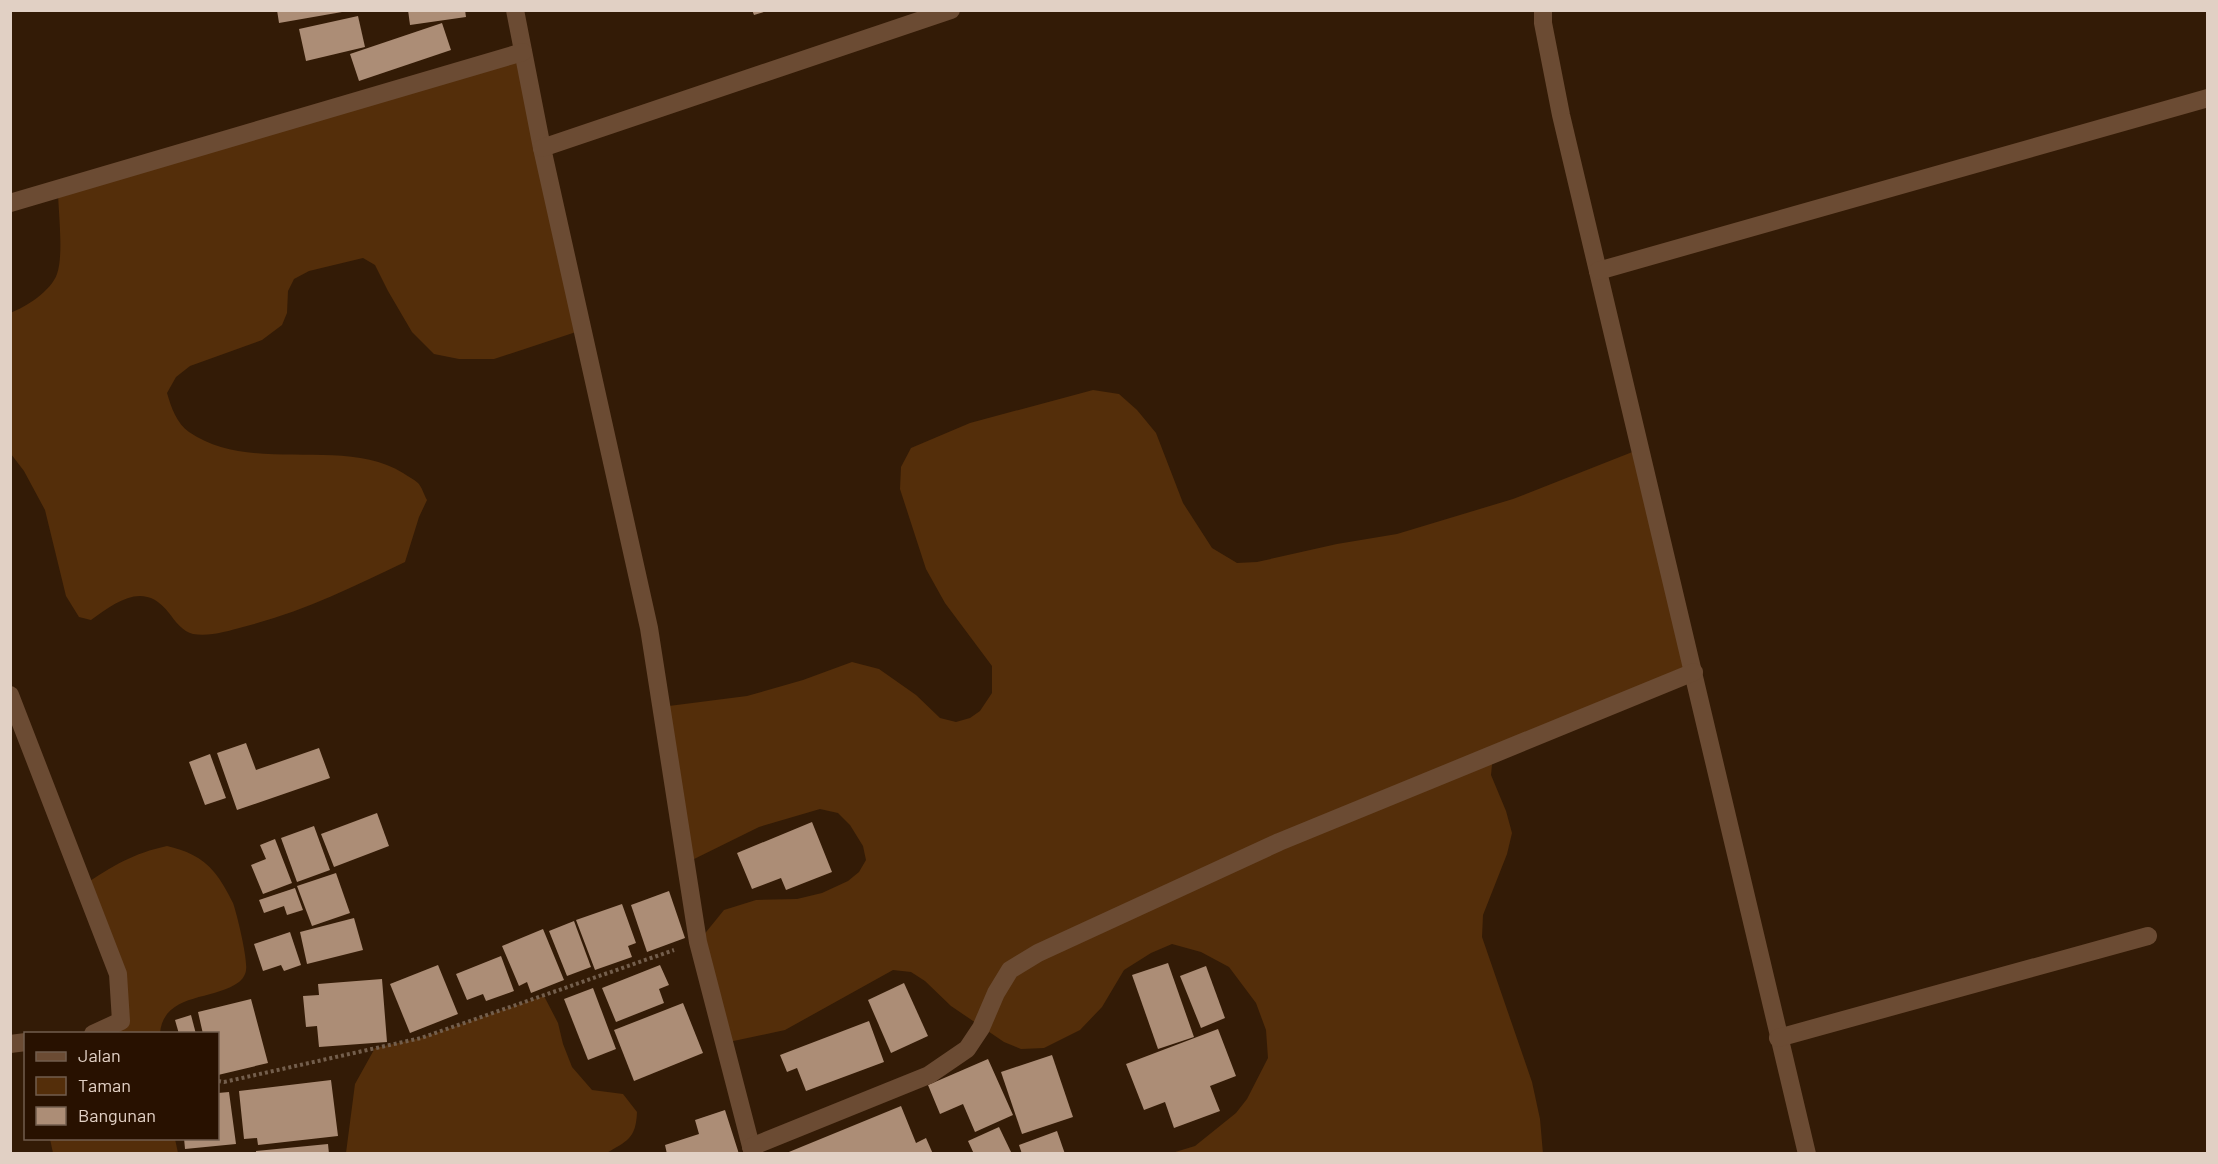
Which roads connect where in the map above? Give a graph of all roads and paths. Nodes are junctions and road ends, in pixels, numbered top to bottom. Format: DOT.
graph roads {
  1 [pos="515,10"];
  2 [pos="951,10"];
  3 [pos="1543,10"];
  4 [pos="523,52"];
  5 [pos="2208,98"];
  6 [pos="542,148"];
  7 [pos="10,203"];
  8 [pos="1598,270"];
  9 [pos="1694,672"];
  10 [pos="10,695"];
  11 [pos="2148,936"];
  12 [pos="698,942"];
  13 [pos="98,1032"];
  14 [pos="1779,1038"];
  15 [pos="219,1081"];
  16 [pos="752,1150"];
  17 [pos="1807,1154"];
  1 -- 4 [label="street"];
  2 -- 6 [label="street"];
  3 -- 8 [label="street"];
  4 -- 6 [label="street"];
  4 -- 7 [label="street"];
  5 -- 8 [label="street"];
  6 -- 12 [label="street"];
  8 -- 9 [label="street"];
  9 -- 14 [label="street"];
  9 -- 16 [label="street"];
  10 -- 13 [label="street"];
  11 -- 14 [label="street"];
  12 -- 15 [label="path"];
  12 -- 16 [label="street"];
  14 -- 17 [label="street"];
}
